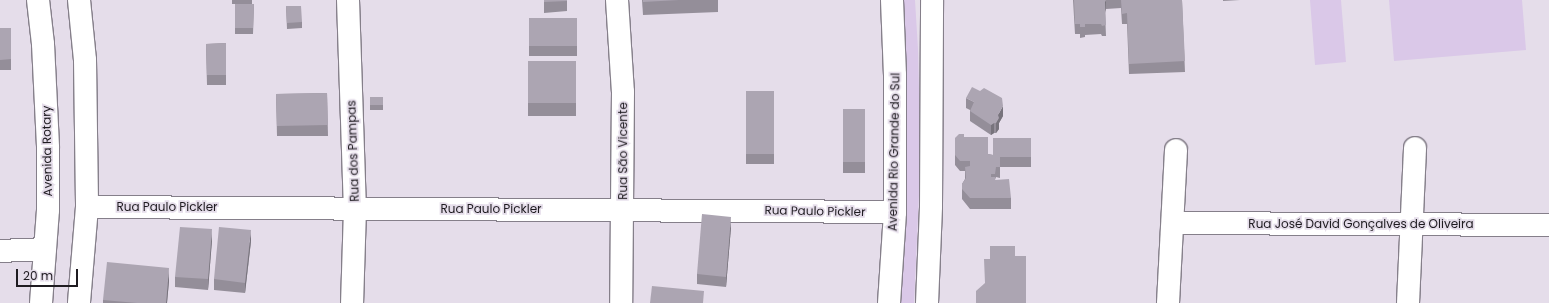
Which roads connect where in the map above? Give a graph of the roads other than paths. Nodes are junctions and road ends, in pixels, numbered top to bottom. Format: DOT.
graph roads {
  1 [pos="38,0"];
  2 [pos="79,0"];
  3 [pos="348,0"];
  4 [pos="617,0"];
  5 [pos="892,0"];
  6 [pos="932,0"];
  7 [pos="1415,148"];
  8 [pos="1176,150"];
  9 [pos="87,207"];
  10 [pos="355,209"];
  11 [pos="623,209"];
  12 [pos="895,212"];
  13 [pos="1173,223"];
  14 [pos="1412,225"];
  15 [pos="1549,225"];
  16 [pos="45,249"];
  17 [pos="0,251"];
  18 [pos="41,303"];
  19 [pos="79,303"];
  20 [pos="352,303"];
  21 [pos="621,303"];
  22 [pos="889,303"];
  23 [pos="927,303"];
  24 [pos="1168,303"];
  25 [pos="1408,303"];
  1 -- 16 [label="street, Avenida Rotary"];
  2 -- 9 [label="street"];
  3 -- 10 [label="street, Rua dos Pampas"];
  4 -- 11 [label="street, Rua São Vicente"];
  5 -- 12 [label="street, Avenida Rio Grande do Sul"];
  6 -- 23 [label="street"];
  7 -- 14 [label="street"];
  8 -- 13 [label="street"];
  9 -- 10 [label="street, Rua Paulo Pickler"];
  9 -- 19 [label="street"];
  10 -- 11 [label="street, Rua Paulo Pickler"];
  10 -- 20 [label="street, Rua dos Pampas"];
  11 -- 12 [label="street, Rua Paulo Pickler"];
  11 -- 21 [label="street, Rua São Vicente"];
  12 -- 22 [label="street, Avenida Rio Grande do Sul"];
  13 -- 14 [label="street, Rua José David Gonçalves de Oliveira"];
  13 -- 24 [label="street"];
  14 -- 15 [label="street, Rua José David Gonçalves de Oliveira"];
  14 -- 25 [label="street"];
  16 -- 17 [label="street"];
  16 -- 18 [label="street, Avenida Rotary"];
}
